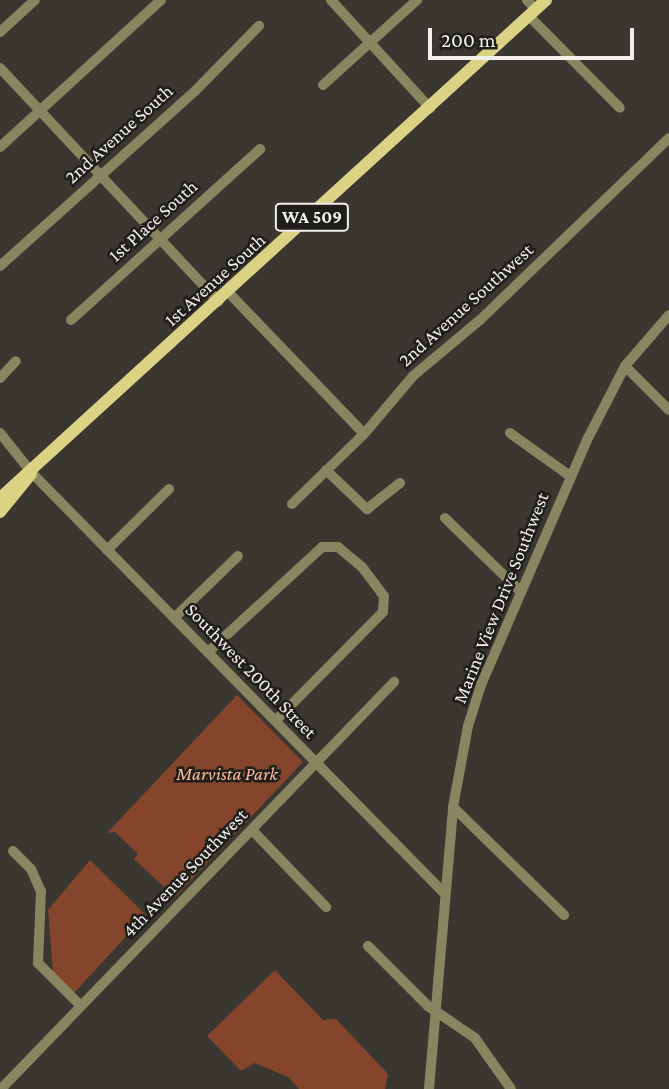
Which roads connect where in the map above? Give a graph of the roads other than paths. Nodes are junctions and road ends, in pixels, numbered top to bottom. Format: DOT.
graph roads {
  1 [pos="35,0"];
  2 [pos="161,0"];
  3 [pos="331,0"];
  4 [pos="417,0"];
  5 [pos="546,0"];
  6 [pos="530,9"];
  7 [pos="259,26"];
  8 [pos="0,32"];
  9 [pos="370,43"];
  10 [pos="0,68"];
  11 [pos="323,85"];
  12 [pos="430,108"];
  13 [pos="620,108"];
  14 [pos="39,111"];
  15 [pos="669,138"];
  16 [pos="0,147"];
  17 [pos="260,149"];
  18 [pos="99,175"];
  19 [pos="158,240"];
  20 [pos="0,266"];
  21 [pos="224,298"];
  22 [pos="669,316"];
  23 [pos="71,320"];
  24 [pos="16,361"];
  25 [pos="625,366"];
  26 [pos="0,378"];
  27 [pos="669,410"];
  28 [pos="0,433"];
  29 [pos="510,433"];
  30 [pos="363,434"];
  31 [pos="326,470"];
  32 [pos="32,473"];
  33 [pos="570,476"];
  34 [pos="400,483"];
  35 [pos="169,489"];
  36 [pos="0,498"];
  37 [pos="292,503"];
  38 [pos="0,512"];
  39 [pos="445,518"];
  40 [pos="107,550"];
  41 [pos="238,556"];
  42 [pos="520,591"];
  43 [pos="174,618"];
  44 [pos="208,652"];
  45 [pos="394,682"];
  46 [pos="276,720"];
  47 [pos="316,763"];
  48 [pos="453,807"];
  49 [pos="252,830"];
  50 [pos="13,851"];
  51 [pos="444,893"];
  52 [pos="326,907"];
  53 [pos="564,915"];
  54 [pos="368,946"];
  55 [pos="80,1005"];
  56 [pos="436,1012"];
  57 [pos="2,1087"];
  58 [pos="429,1089"];
  59 [pos="512,1089"];
  1 -- 8 [label="street"];
  2 -- 14 [label="street"];
  3 -- 9 [label="street"];
  4 -- 9 [label="street"];
  5 -- 6 [label="main road, 1st Avenue South / WA 509"];
  6 -- 12 [label="main road, 1st Avenue South / WA 509"];
  6 -- 13 [label="street"];
  7 -- 18 [label="street, 2nd Avenue South"];
  9 -- 11 [label="street"];
  9 -- 12 [label="street"];
  10 -- 14 [label="street"];
  12 -- 21 [label="main road, 1st Avenue South / WA 509"];
  14 -- 16 [label="street"];
  14 -- 18 [label="street"];
  15 -- 30 [label="street, 2nd Avenue Southwest"];
  17 -- 19 [label="street, 1st Place South"];
  18 -- 19 [label="street"];
  18 -- 20 [label="street, 2nd Avenue South"];
  19 -- 21 [label="street"];
  19 -- 23 [label="street, 1st Place South"];
  21 -- 30 [label="street"];
  21 -- 32 [label="main road, 1st Avenue South / WA 509"];
  22 -- 25 [label="street, Marine View Drive Southwest"];
  24 -- 26 [label="street"];
  25 -- 27 [label="street"];
  25 -- 33 [label="street, Marine View Drive Southwest"];
  28 -- 32 [label="street, Southwest 200th Street"];
  29 -- 33 [label="street"];
  30 -- 31 [label="street, 2nd Avenue Southwest"];
  31 -- 34 [label="street"];
  31 -- 37 [label="street, 2nd Avenue Southwest"];
  32 -- 36 [label="main road, 1st Avenue South / WA 509"];
  32 -- 38 [label="main road, 1st Avenue South / WA 509"];
  32 -- 40 [label="street, Southwest 200th Street"];
  33 -- 42 [label="street, Marine View Drive Southwest"];
  35 -- 40 [label="street"];
  39 -- 42 [label="street"];
  40 -- 43 [label="street, Southwest 200th Street"];
  41 -- 43 [label="street"];
  42 -- 48 [label="street, Marine View Drive Southwest"];
  43 -- 44 [label="street, Southwest 200th Street"];
  44 -- 46 [label="street, Southwest 200th Street"];
  44 -- 46 [label="street"];
  45 -- 47 [label="street, 4th Avenue Southwest"];
  46 -- 47 [label="street, Southwest 200th Street"];
  47 -- 49 [label="street, 4th Avenue Southwest"];
  47 -- 51 [label="street, Southwest 200th Street"];
  48 -- 51 [label="street, Marine View Drive Southwest"];
  48 -- 53 [label="street"];
  49 -- 52 [label="street"];
  49 -- 55 [label="street, 4th Avenue Southwest"];
  50 -- 55 [label="street"];
  51 -- 56 [label="street, Marine View Drive Southwest"];
  54 -- 56 [label="street"];
  55 -- 57 [label="street, 4th Avenue Southwest"];
  56 -- 58 [label="street, Marine View Drive Southwest"];
  56 -- 59 [label="street"];
}
